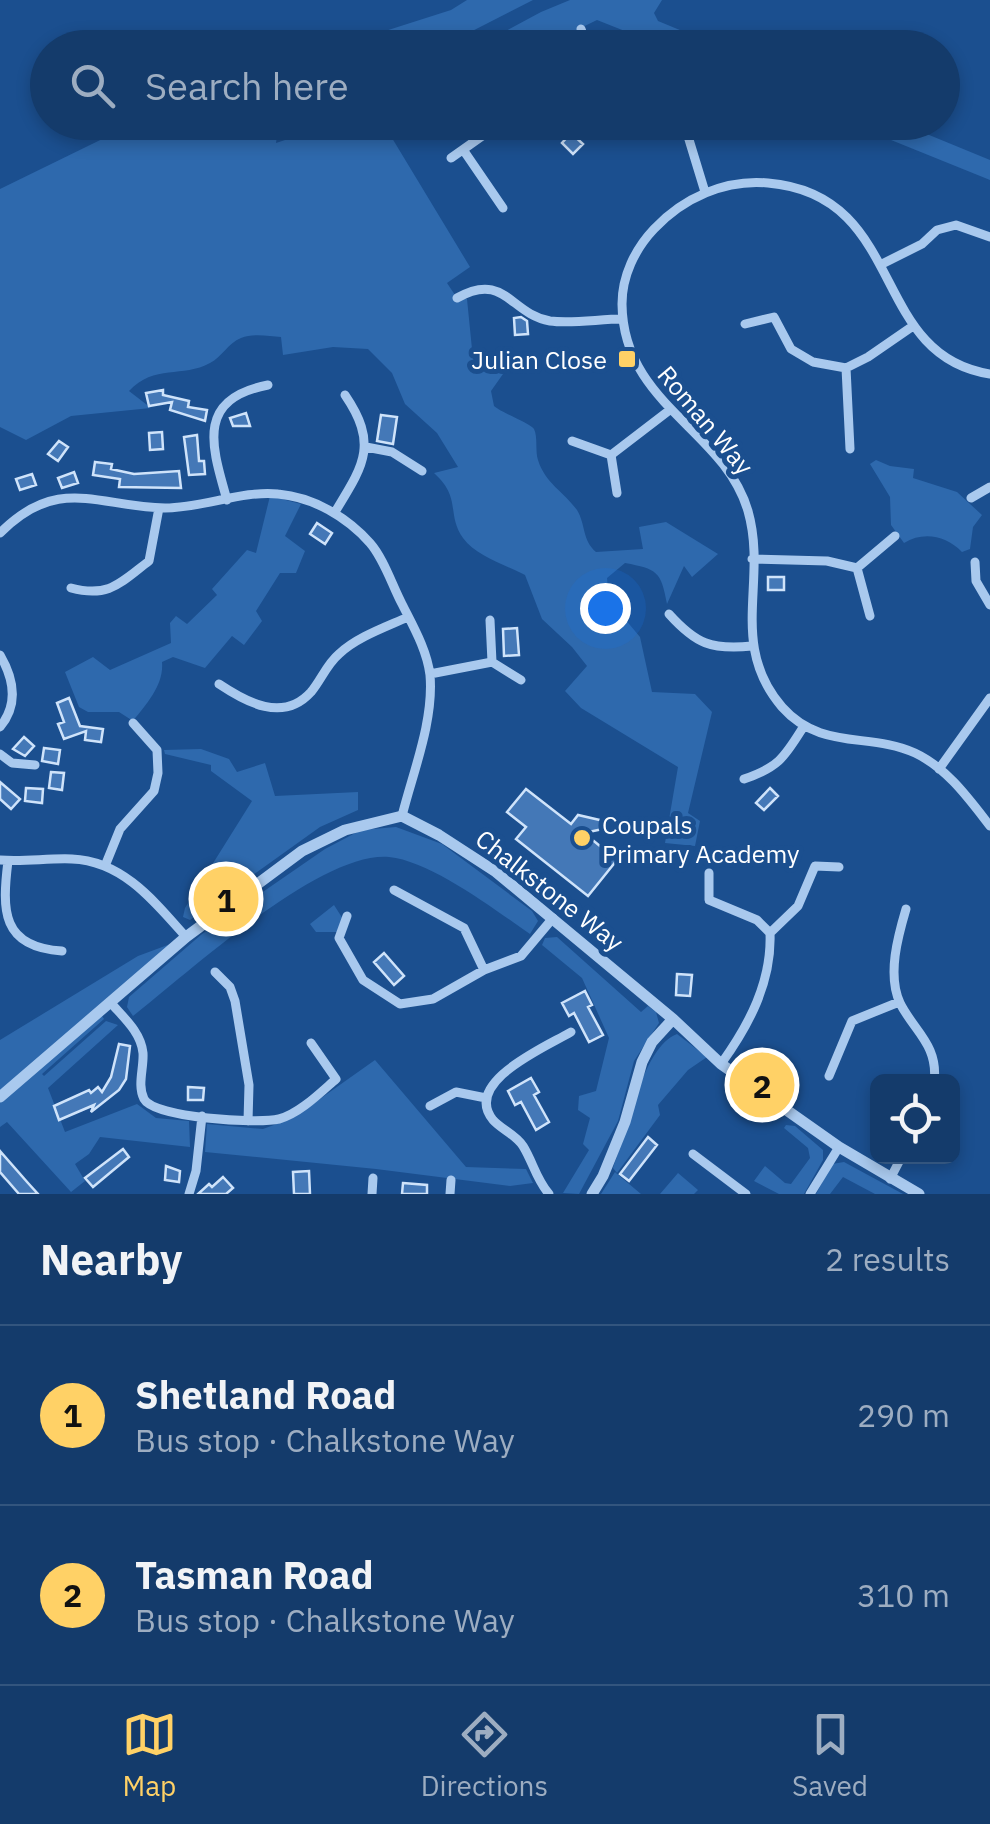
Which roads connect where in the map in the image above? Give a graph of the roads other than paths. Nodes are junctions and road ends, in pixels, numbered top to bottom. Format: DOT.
graph roads {
  1 [pos="478,140"];
  2 [pos="689,140"];
  3 [pos="464,150"];
  4 [pos="451,158"];
  5 [pos="705,192"];
  6 [pos="502,208"];
  7 [pos="990,237"];
  8 [pos="880,265"];
  9 [pos="457,298"];
  10 [pos="622,319"];
  11 [pos="745,324"];
  12 [pos="913,326"];
  13 [pos="846,368"];
  14 [pos="990,374"];
  15 [pos="268,384"];
  16 [pos="345,395"];
  17 [pos="672,409"];
  18 [pos="572,441"];
  19 [pos="366,448"];
  20 [pos="850,449"];
  21 [pos="611,455"];
  22 [pos="422,471"];
  23 [pos="990,488"];
  24 [pos="617,493"];
  25 [pos="971,498"];
  26 [pos="227,500"];
  27 [pos="159,508"];
  28 [pos="334,512"];
  29 [pos="0,533"];
  30 [pos="895,536"];
  31 [pos="752,560"];
  32 [pos="975,562"];
  33 [pos="857,568"];
  34 [pos="71,588"];
  35 [pos="990,605"];
  36 [pos="668,614"];
  37 [pos="408,616"];
  38 [pos="870,616"];
  39 [pos="490,620"];
  40 [pos="752,646"];
  41 [pos="0,655"];
  42 [pos="492,662"];
  43 [pos="430,674"];
  44 [pos="520,680"];
  45 [pos="219,684"];
  46 [pos="990,698"];
  47 [pos="133,723"];
  48 [pos="804,726"];
  49 [pos="0,728"];
  50 [pos="0,754"];
  51 [pos="35,765"];
  52 [pos="939,770"];
  53 [pos="744,780"];
  54 [pos="402,816"];
  55 [pos="990,826"];
  56 [pos="4,861"];
  57 [pos="105,866"];
  58 [pos="840,867"];
  59 [pos="709,873"];
  60 [pos="394,890"];
  61 [pos="906,909"];
  62 [pos="347,916"];
  63 [pos="553,918"];
  64 [pos="770,933"];
  65 [pos="186,937"];
  66 [pos="39,949"];
  67 [pos="62,951"];
  68 [pos="32,962"];
  69 [pos="484,970"];
  70 [pos="215,972"];
  71 [pos="110,1002"];
  72 [pos="899,1002"];
  73 [pos="673,1018"];
  74 [pos="570,1032"];
  75 [pos="311,1043"];
  76 [pos="721,1064"];
  77 [pos="936,1074"];
  78 [pos="830,1076"];
  79 [pos="0,1097"];
  80 [pos="486,1098"];
  81 [pos="430,1106"];
  82 [pos="202,1116"];
  83 [pos="248,1120"];
  84 [pos="839,1147"];
  85 [pos="693,1154"];
  86 [pos="898,1164"];
  87 [pos="373,1178"];
  88 [pos="451,1180"];
  89 [pos="890,1180"];
  90 [pos="189,1194"];
  91 [pos="372,1194"];
  92 [pos="450,1194"];
  93 [pos="549,1194"];
  94 [pos="592,1194"];
  95 [pos="746,1194"];
  96 [pos="810,1194"];
  97 [pos="919,1194"];
  1 -- 3 [label="street"];
  2 -- 5 [label="street"];
  3 -- 4 [label="street"];
  3 -- 6 [label="street"];
  5 -- 8 [label="street, Roman Way"];
  5 -- 10 [label="street, Roman Way"];
  7 -- 8 [label="street"];
  8 -- 12 [label="street, Roman Way"];
  9 -- 10 [label="street"];
  10 -- 17 [label="street, Roman Way"];
  11 -- 13 [label="street"];
  12 -- 13 [label="street"];
  12 -- 14 [label="street, Roman Way"];
  13 -- 20 [label="street"];
  15 -- 26 [label="street"];
  16 -- 19 [label="street"];
  17 -- 21 [label="street"];
  17 -- 31 [label="street, Roman Way"];
  18 -- 21 [label="street"];
  19 -- 22 [label="street"];
  19 -- 28 [label="street"];
  21 -- 24 [label="street"];
  23 -- 25 [label="street"];
  26 -- 27 [label="street"];
  26 -- 28 [label="street"];
  27 -- 29 [label="street"];
  27 -- 34 [label="street"];
  28 -- 37 [label="street"];
  30 -- 33 [label="street"];
  31 -- 33 [label="street"];
  31 -- 40 [label="street, Roman Way"];
  32 -- 35 [label="street"];
  33 -- 38 [label="street"];
  36 -- 40 [label="street"];
  37 -- 43 [label="street"];
  37 -- 45 [label="street"];
  39 -- 42 [label="street"];
  40 -- 48 [label="street, Roman Way"];
  41 -- 49 [label="street"];
  42 -- 43 [label="street"];
  42 -- 44 [label="street"];
  43 -- 54 [label="street"];
  46 -- 52 [label="street"];
  47 -- 57 [label="street"];
  48 -- 52 [label="street, Roman Way"];
  48 -- 53 [label="street"];
  50 -- 51 [label="street"];
  52 -- 55 [label="street, Roman Way"];
  54 -- 63 [label="street, Chalkstone Way"];
  54 -- 65 [label="street"];
  56 -- 57 [label="street"];
  56 -- 66 [label="street"];
  57 -- 65 [label="street"];
  58 -- 64 [label="street"];
  59 -- 64 [label="street"];
  60 -- 69 [label="street"];
  61 -- 72 [label="street"];
  62 -- 69 [label="street"];
  63 -- 69 [label="street"];
  63 -- 73 [label="street, Chalkstone Way"];
  64 -- 76 [label="street"];
  65 -- 71 [label="street"];
  66 -- 67 [label="street"];
  66 -- 68 [label="street"];
  70 -- 83 [label="street"];
  71 -- 79 [label="street"];
  71 -- 82 [label="street"];
  72 -- 77 [label="street"];
  72 -- 78 [label="street"];
  73 -- 76 [label="street, Chalkstone Way"];
  73 -- 94 [label="street"];
  74 -- 80 [label="street"];
  75 -- 83 [label="street"];
  76 -- 84 [label="street, Chalkstone Way"];
  80 -- 81 [label="street"];
  80 -- 93 [label="street"];
  82 -- 83 [label="street"];
  82 -- 90 [label="street"];
  84 -- 89 [label="street, Chalkstone Way"];
  84 -- 96 [label="street"];
  85 -- 95 [label="street"];
  86 -- 89 [label="street"];
  87 -- 91 [label="street"];
  88 -- 92 [label="street"];
  89 -- 97 [label="street, Chalkstone Way"];
}
